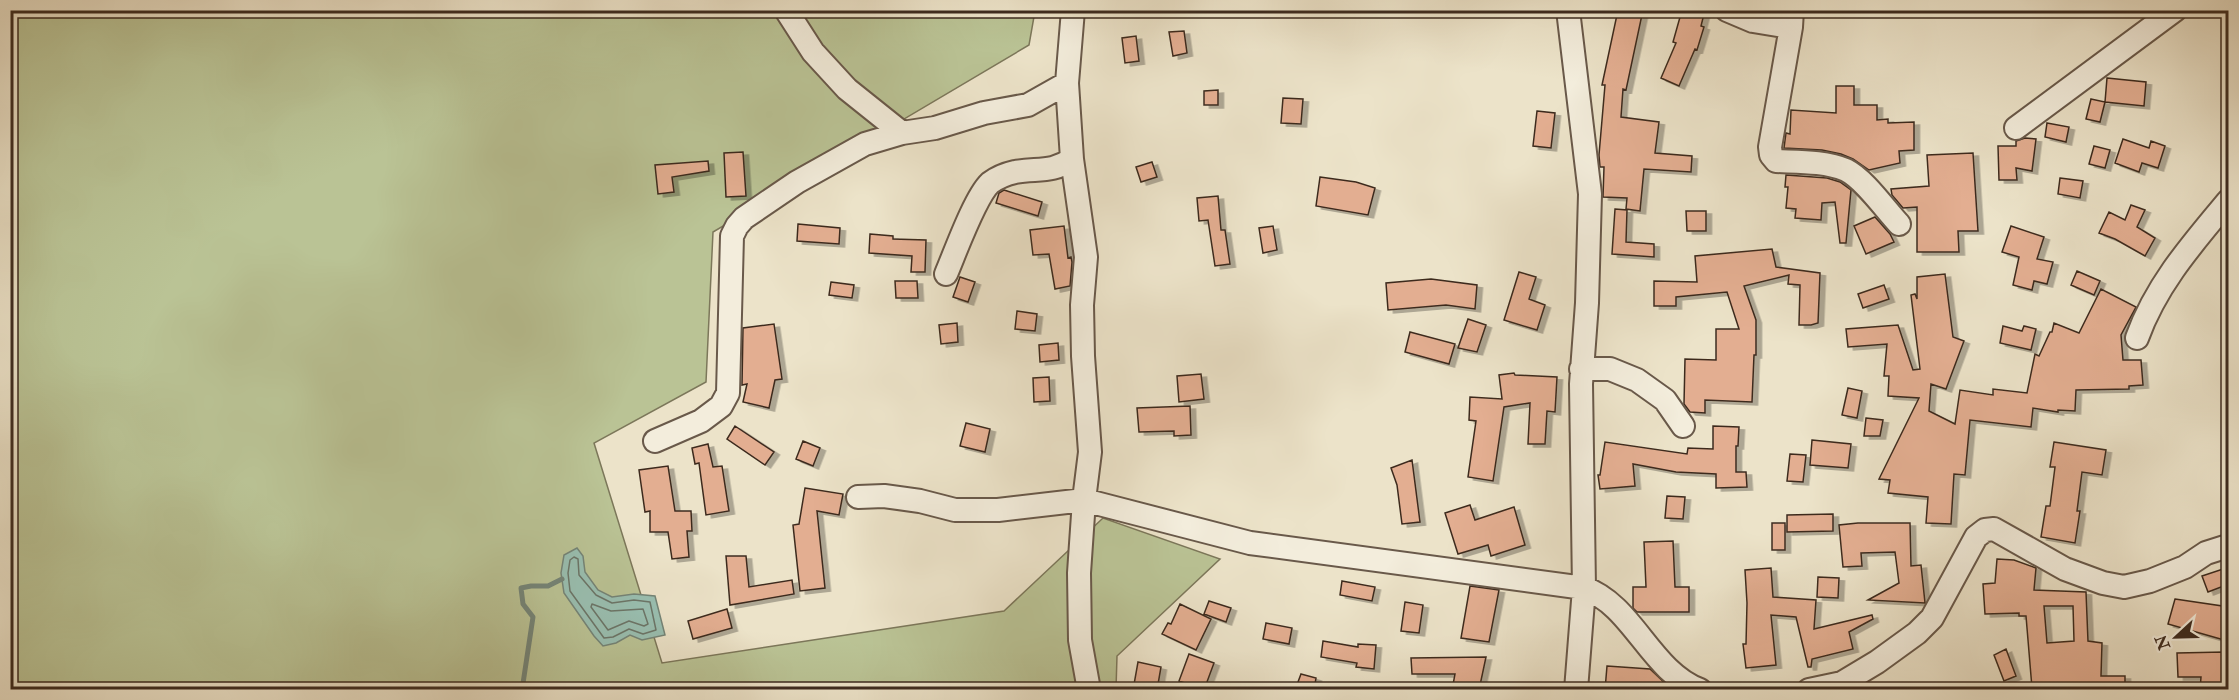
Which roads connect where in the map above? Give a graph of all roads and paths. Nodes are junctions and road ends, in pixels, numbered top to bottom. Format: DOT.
graph roads {
  1 [pos="786,10"];
  2 [pos="1073,10"];
  3 [pos="1568,10"];
  4 [pos="1727,10"];
  5 [pos="2175,10"];
  6 [pos="1792,19"];
  7 [pos="1067,83"];
  8 [pos="2016,128"];
  9 [pos="902,133"];
  10 [pos="1072,159"];
  11 [pos="2229,201"];
  12 [pos="1899,224"];
  13 [pos="946,274"];
  14 [pos="2137,338"];
  15 [pos="1581,369"];
  16 [pos="1683,426"];
  17 [pos="654,441"];
  18 [pos="858,497"];
  19 [pos="1084,500"];
  20 [pos="2229,546"];
  21 [pos="1584,588"];
  22 [pos="1089,690"];
  23 [pos="1576,690"];
  24 [pos="1700,690"];
  25 [pos="1809,690"];
  1 -- 9 [label="street"];
  2 -- 7 [label="street"];
  3 -- 15 [label="street"];
  4 -- 6 [label="street"];
  5 -- 8 [label="street"];
  6 -- 12 [label="street"];
  7 -- 9 [label="street"];
  7 -- 10 [label="street"];
  9 -- 17 [label="street"];
  10 -- 13 [label="street"];
  10 -- 19 [label="street"];
  11 -- 14 [label="street"];
  15 -- 16 [label="street"];
  15 -- 21 [label="street"];
  18 -- 19 [label="street"];
  19 -- 21 [label="street"];
  19 -- 22 [label="street"];
  20 -- 25 [label="street"];
  21 -- 23 [label="street"];
  21 -- 24 [label="street"];
}
